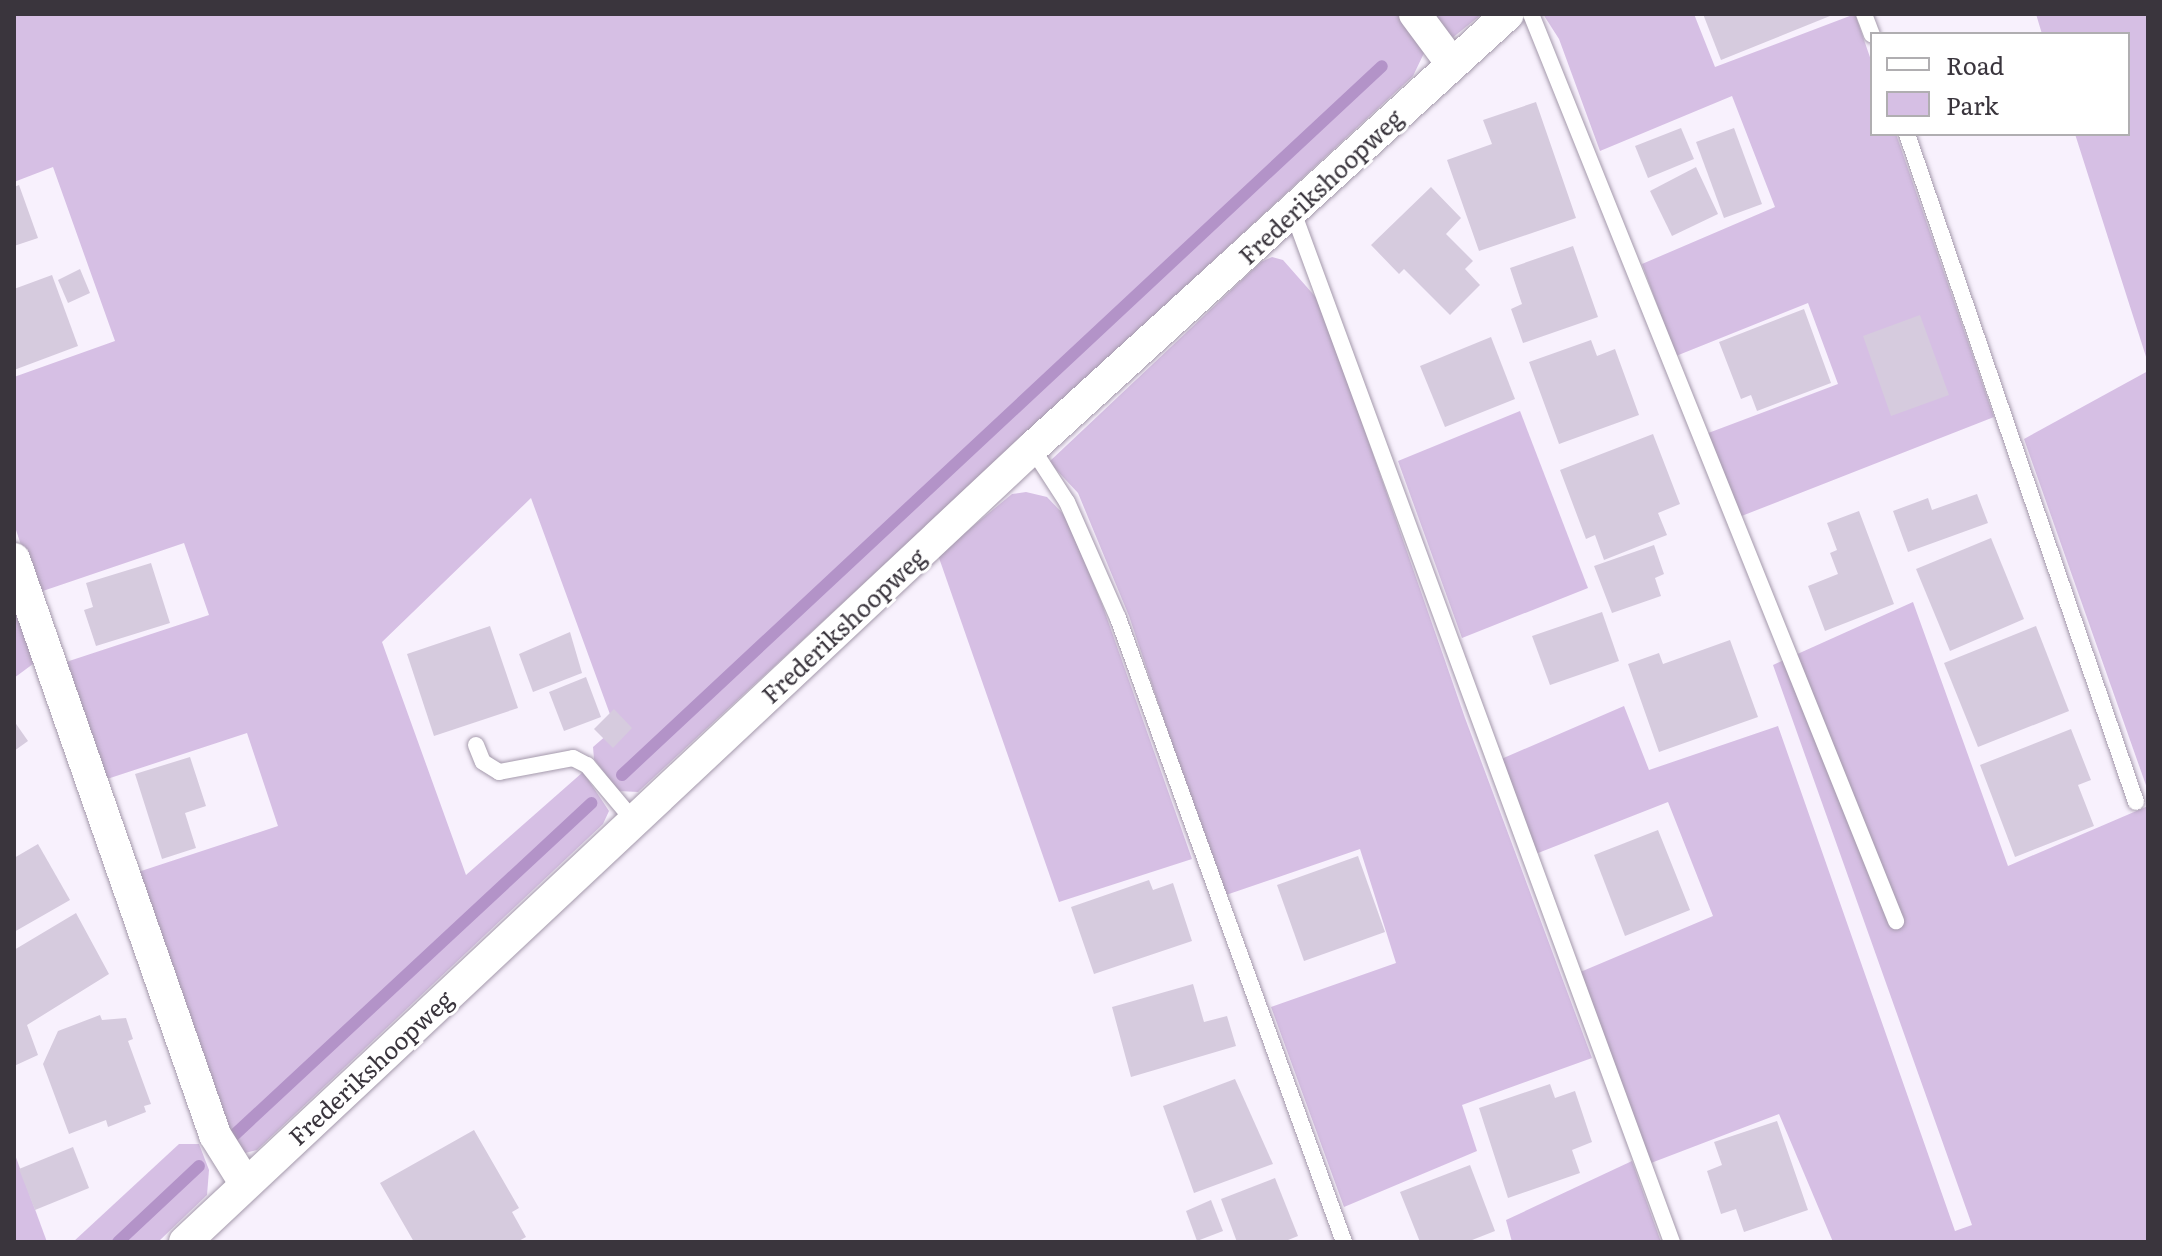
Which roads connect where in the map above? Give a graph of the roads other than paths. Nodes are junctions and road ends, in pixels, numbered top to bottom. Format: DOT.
graph roads {
  1 [pos="1415,14"];
  2 [pos="1508,14"];
  3 [pos="1531,14"];
  4 [pos="1452,64"];
  5 [pos="1908,136"];
  6 [pos="1293,212"];
  7 [pos="1032,448"];
  8 [pos="14,559"];
  9 [pos="476,745"];
  10 [pos="2136,802"];
  11 [pos="634,821"];
  12 [pos="1896,921"];
  13 [pos="245,1183"];
  14 [pos="185,1242"];
  15 [pos="1344,1242"];
  16 [pos="1672,1242"];
  1 -- 4 [label="street"];
  2 -- 4 [label="street, Frederikshoopweg"];
  3 -- 12 [label="lane"];
  4 -- 6 [label="street, Frederikshoopweg"];
  5 -- 10 [label="lane"];
  6 -- 7 [label="street, Frederikshoopweg"];
  6 -- 16 [label="lane"];
  7 -- 11 [label="street, Frederikshoopweg"];
  7 -- 15 [label="lane"];
  8 -- 13 [label="street"];
  9 -- 11 [label="lane"];
  11 -- 13 [label="street, Frederikshoopweg"];
  13 -- 14 [label="street, Frederikshoopweg"];
}
